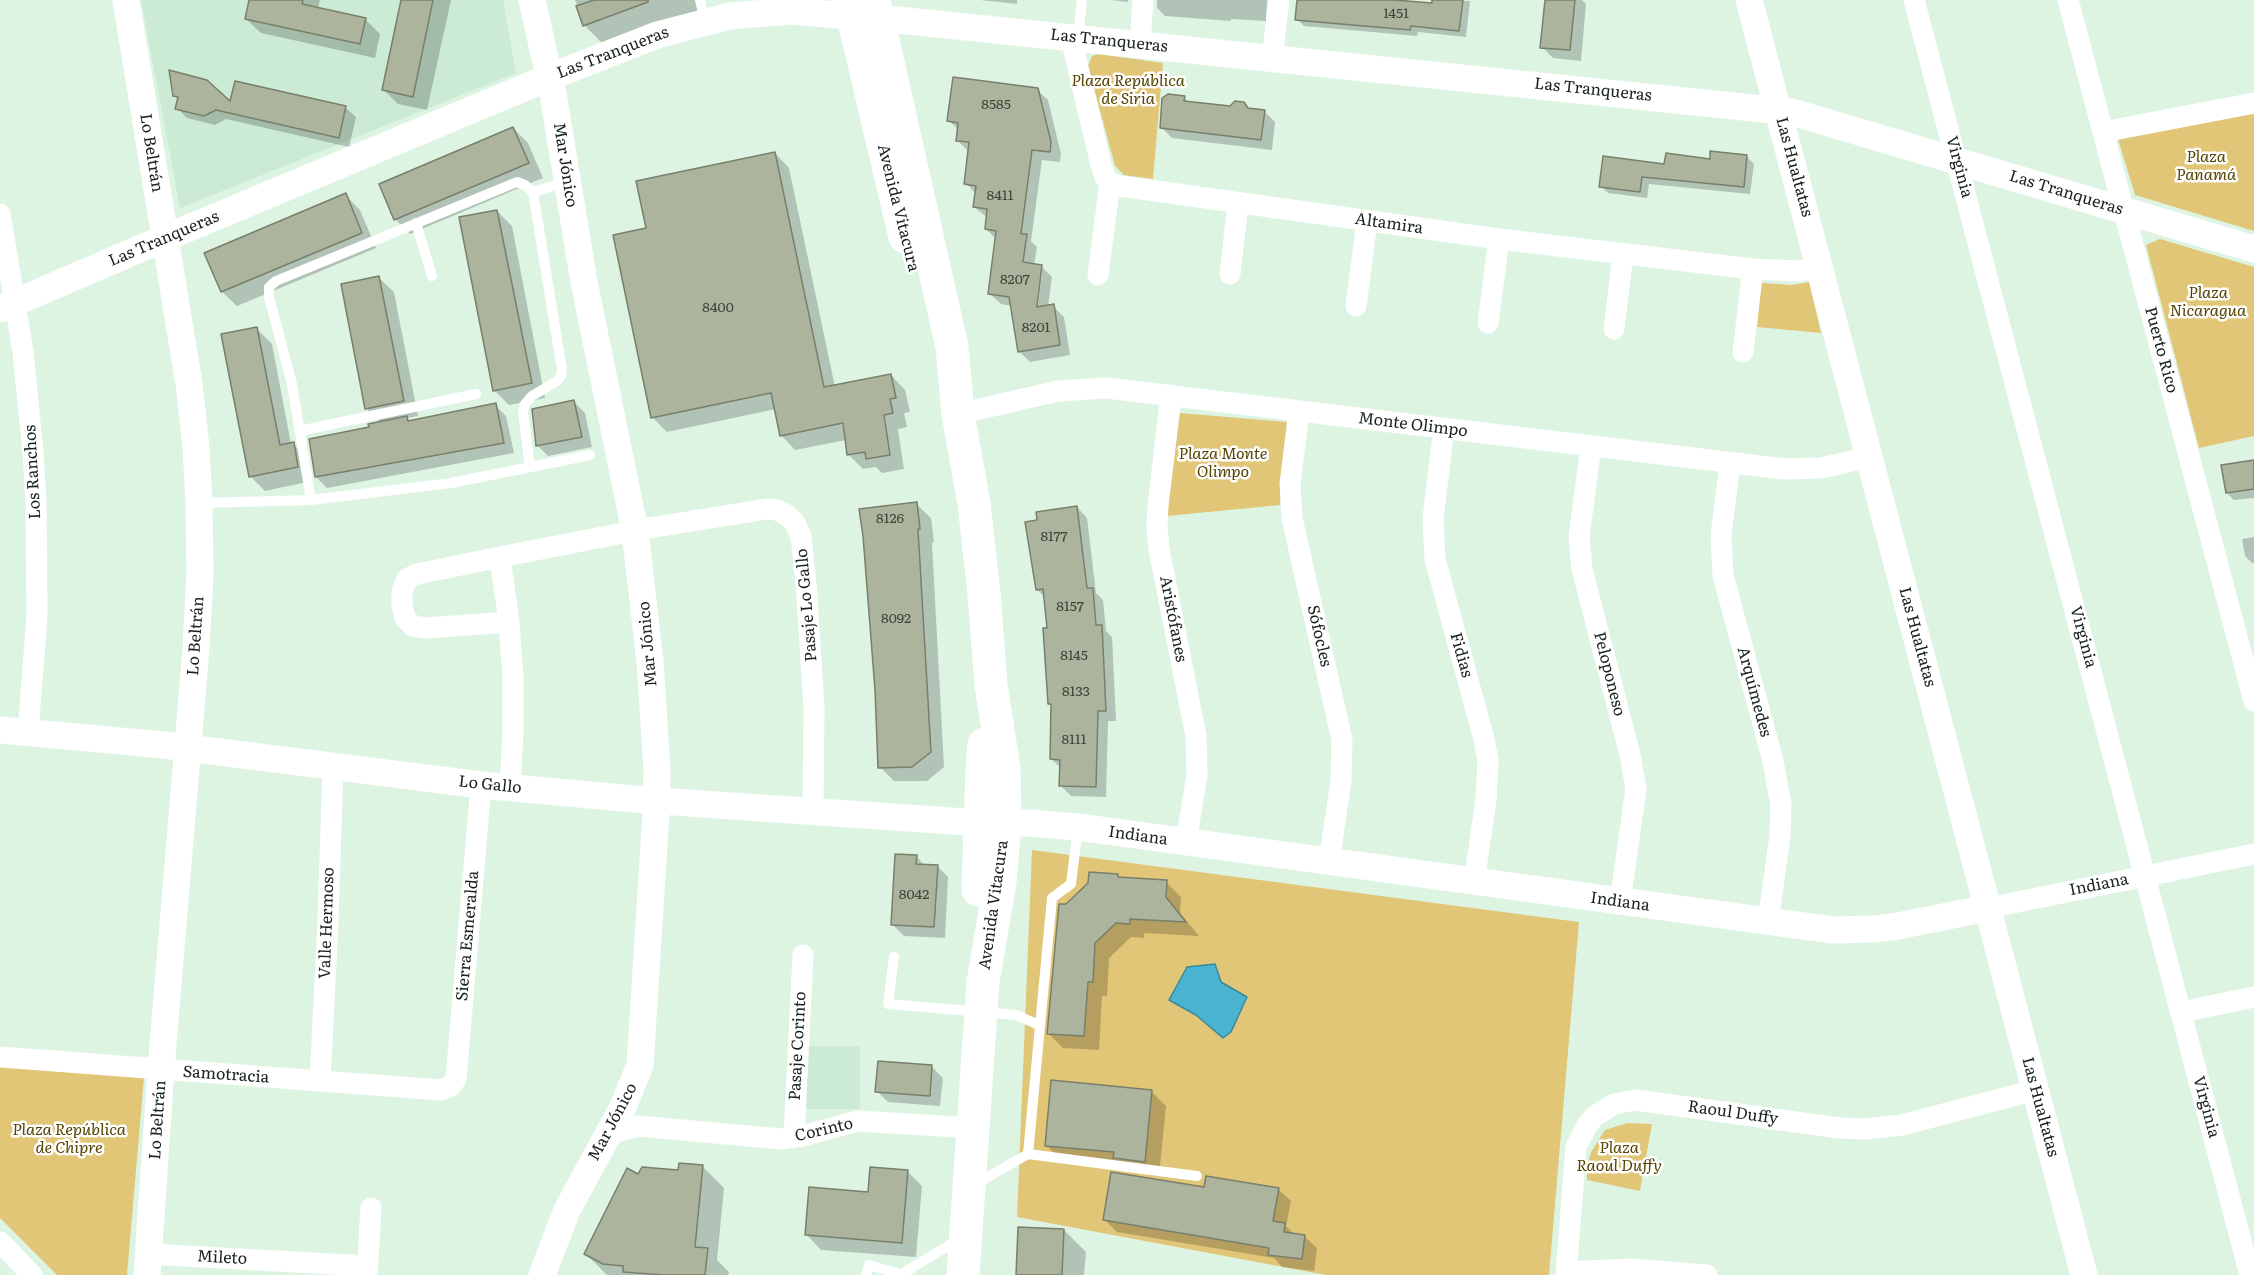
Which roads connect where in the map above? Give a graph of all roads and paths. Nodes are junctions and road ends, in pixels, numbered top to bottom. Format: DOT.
graph roads {
  1 [pos="126,0"];
  2 [pos="532,0"];
  3 [pos="1082,0"];
  4 [pos="1143,0"];
  5 [pos="1279,0"];
  6 [pos="1749,0"];
  7 [pos="1914,0"];
  8 [pos="2068,0"];
  9 [pos="758,6"];
  10 [pos="864,8"];
  11 [pos="716,11"];
  12 [pos="1075,38"];
  13 [pos="1140,44"];
  14 [pos="1272,58"];
  15 [pos="550,77"];
  16 [pos="2254,103"];
  17 [pos="1778,110"];
  18 [pos="2103,132"];
  19 [pos="1958,160"];
  20 [pos="567,182"];
  21 [pos="1110,183"];
  22 [pos="533,192"];
  23 [pos="1238,204"];
  24 [pos="2124,210"];
  25 [pos="0,214"];
  26 [pos="1367,221"];
  27 [pos="416,223"];
  28 [pos="165,238"];
  29 [pos="1498,239"];
  30 [pos="2254,249"];
  31 [pos="1623,254"];
  32 [pos="1820,268"];
  33 [pos="1753,269"];
  34 [pos="1230,274"];
  35 [pos="1098,275"];
  36 [pos="432,276"];
  37 [pos="8,306"];
  38 [pos="1356,306"];
  39 [pos="1488,323"];
  40 [pos="1614,329"];
  41 [pos="1743,352"];
  42 [pos="476,394"];
  43 [pos="1171,396"];
  44 [pos="1299,411"];
  45 [pos="958,414"];
  46 [pos="1444,428"];
  47 [pos="299,431"];
  48 [pos="1591,446"];
  49 [pos="590,454"];
  50 [pos="1869,457"];
  51 [pos="1730,463"];
  52 [pos="530,466"];
  53 [pos="311,500"];
  54 [pos="199,503"];
  55 [pos="635,531"];
  56 [pos="500,557"];
  57 [pos="509,622"];
  58 [pos="2254,701"];
  59 [pos="0,730"];
  60 [pos="28,732"];
  61 [pos="187,748"];
  62 [pos="333,765"];
  63 [pos="481,785"];
  64 [pos="510,788"];
  65 [pos="656,801"];
  66 [pos="813,812"];
  67 [pos="993,823"];
  68 [pos="1078,827"];
  69 [pos="1186,842"];
  70 [pos="2254,854"];
  71 [pos="1329,862"];
  72 [pos="2145,876"];
  73 [pos="1474,882"];
  74 [pos="1620,902"];
  75 [pos="1988,908"];
  76 [pos="1768,922"];
  77 [pos="803,956"];
  78 [pos="894,957"];
  79 [pos="982,996"];
  80 [pos="2254,997"];
  81 [pos="2181,1012"];
  82 [pos="1039,1025"];
  83 [pos="0,1057"];
  84 [pos="161,1069"];
  85 [pos="320,1081"];
  86 [pos="451,1086"];
  87 [pos="2036,1090"];
  88 [pos="630,1116"];
  89 [pos="974,1128"];
  90 [pos="794,1137"];
  91 [pos="1028,1154"];
  92 [pos="1197,1176"];
  93 [pos="969,1188"];
  94 [pos="371,1208"];
  95 [pos="966,1235"];
  96 [pos="0,1242"];
  97 [pos="147,1264"];
  98 [pos="367,1271"];
  99 [pos="1566,1274"];
  100 [pos="32,1275"];
  101 [pos="542,1275"];
  102 [pos="866,1275"];
  103 [pos="900,1275"];
  104 [pos="963,1275"];
  105 [pos="1707,1275"];
  106 [pos="2084,1275"];
  107 [pos="2250,1275"];
  1 -- 28 [label="street, Lo Beltrán"];
  2 -- 15 [label="street, Mar Jónico"];
  3 -- 12 [label="lane"];
  4 -- 13 [label="street"];
  5 -- 14 [label="street"];
  6 -- 17 [label="street, Las Hualtatas"];
  7 -- 19 [label="street, Virginia"];
  8 -- 18 [label="street, Puerto Rico"];
  9 -- 10 [label="street, Las Tranqueras"];
  9 -- 11 [label="street, Las Tranqueras"];
  10 -- 12 [label="street, Las Tranqueras"];
  10 -- 45 [label="main road, Avenida Vitacura"];
  11 -- 15 [label="street, Las Tranqueras"];
  12 -- 13 [label="street, Las Tranqueras"];
  12 -- 21 [label="street"];
  13 -- 14 [label="street, Las Tranqueras"];
  14 -- 17 [label="street, Las Tranqueras"];
  15 -- 20 [label="street, Mar Jónico"];
  15 -- 28 [label="street, Las Tranqueras"];
  16 -- 18 [label="street"];
  17 -- 19 [label="street, Las Tranqueras"];
  17 -- 32 [label="street, Las Hualtatas"];
  18 -- 24 [label="street, Puerto Rico"];
  19 -- 24 [label="street, Las Tranqueras"];
  19 -- 72 [label="street, Virginia"];
  20 -- 22 [label="lane"];
  20 -- 55 [label="street, Mar Jónico"];
  21 -- 23 [label="street, Altamira"];
  21 -- 35 [label="street"];
  22 -- 27 [label="lane"];
  22 -- 52 [label="lane"];
  23 -- 26 [label="street, Altamira"];
  23 -- 34 [label="street"];
  24 -- 30 [label="street, Las Tranqueras"];
  24 -- 58 [label="street, Puerto Rico"];
  25 -- 37 [label="street, Los Ranchos"];
  26 -- 29 [label="street, Altamira"];
  26 -- 38 [label="street"];
  27 -- 36 [label="lane"];
  27 -- 47 [label="lane"];
  28 -- 37 [label="street, Las Tranqueras"];
  28 -- 54 [label="street, Lo Beltrán"];
  29 -- 31 [label="street, Altamira"];
  29 -- 39 [label="street"];
  31 -- 33 [label="street, Altamira"];
  31 -- 40 [label="street"];
  32 -- 33 [label="street, Altamira"];
  32 -- 50 [label="street, Las Hualtatas"];
  33 -- 41 [label="street"];
  37 -- 60 [label="street, Los Ranchos"];
  42 -- 47 [label="lane"];
  43 -- 44 [label="street, Monte Olimpo"];
  43 -- 45 [label="street, Monte Olimpo"];
  43 -- 69 [label="street, Aristófanes"];
  44 -- 46 [label="street, Monte Olimpo"];
  44 -- 71 [label="street, Sófocles"];
  45 -- 67 [label="main road, Avenida Vitacura"];
  46 -- 48 [label="street, Monte Olimpo"];
  46 -- 73 [label="street, Fidias"];
  47 -- 53 [label="lane"];
  48 -- 51 [label="street, Monte Olimpo"];
  48 -- 74 [label="street, Peloponeso"];
  49 -- 52 [label="lane"];
  50 -- 51 [label="street, Monte Olimpo"];
  50 -- 75 [label="street, Las Hualtatas"];
  51 -- 76 [label="street, Arquímedes"];
  52 -- 53 [label="lane"];
  53 -- 54 [label="lane"];
  54 -- 61 [label="street, Lo Beltrán"];
  55 -- 56 [label="street, Pasaje Lo Gallo"];
  55 -- 65 [label="street, Mar Jónico"];
  55 -- 66 [label="street, Pasaje Lo Gallo"];
  56 -- 57 [label="street"];
  56 -- 57 [label="street, Pasaje Lo Gallo"];
  57 -- 64 [label="street"];
  59 -- 60 [label="street, Lo Gallo"];
  60 -- 61 [label="street, Lo Gallo"];
  61 -- 62 [label="street, Lo Gallo"];
  61 -- 84 [label="street, Lo Beltrán"];
  62 -- 63 [label="street, Lo Gallo"];
  62 -- 85 [label="street, Valle Hermoso"];
  63 -- 64 [label="street, Lo Gallo"];
  63 -- 86 [label="street, Sierra Esmeralda"];
  64 -- 65 [label="street, Lo Gallo"];
  65 -- 66 [label="street, Lo Gallo"];
  65 -- 88 [label="street, Mar Jónico"];
  66 -- 67 [label="street, Lo Gallo"];
  67 -- 68 [label="street, Indiana"];
  67 -- 79 [label="main road, Avenida Vitacura"];
  68 -- 69 [label="street, Indiana"];
  68 -- 82 [label="lane"];
  69 -- 71 [label="street, Indiana"];
  70 -- 72 [label="street, Indiana"];
  71 -- 73 [label="street, Indiana"];
  72 -- 75 [label="street, Indiana"];
  72 -- 81 [label="street, Virginia"];
  73 -- 74 [label="street, Indiana"];
  74 -- 76 [label="street, Indiana"];
  75 -- 76 [label="street, Indiana"];
  75 -- 87 [label="street, Las Hualtatas"];
  77 -- 90 [label="street, Pasaje Corinto"];
  78 -- 79 [label="lane"];
  79 -- 82 [label="lane"];
  79 -- 89 [label="main road, Avenida Vitacura"];
  80 -- 81 [label="street"];
  81 -- 107 [label="street, Virginia"];
  82 -- 91 [label="lane"];
  83 -- 84 [label="street, Samotracia"];
  84 -- 85 [label="street, Samotracia"];
  84 -- 97 [label="street, Lo Beltrán"];
  85 -- 86 [label="street, Samotracia"];
  87 -- 99 [label="street, Raoul Duffy"];
  87 -- 106 [label="street, Las Hualtatas"];
  88 -- 90 [label="street, Corinto"];
  88 -- 101 [label="street, Mar Jónico"];
  89 -- 90 [label="street, Corinto"];
  89 -- 93 [label="main road, Avenida Vitacura"];
  91 -- 92 [label="lane"];
  91 -- 93 [label="lane"];
  93 -- 95 [label="main road, Avenida Vitacura"];
  94 -- 98 [label="street"];
  95 -- 103 [label="lane"];
  95 -- 104 [label="main road, Avenida Vitacura"];
  96 -- 100 [label="street"];
  97 -- 98 [label="street, Mileto"];
  99 -- 105 [label="street"];
  102 -- 103 [label="lane"];
}
